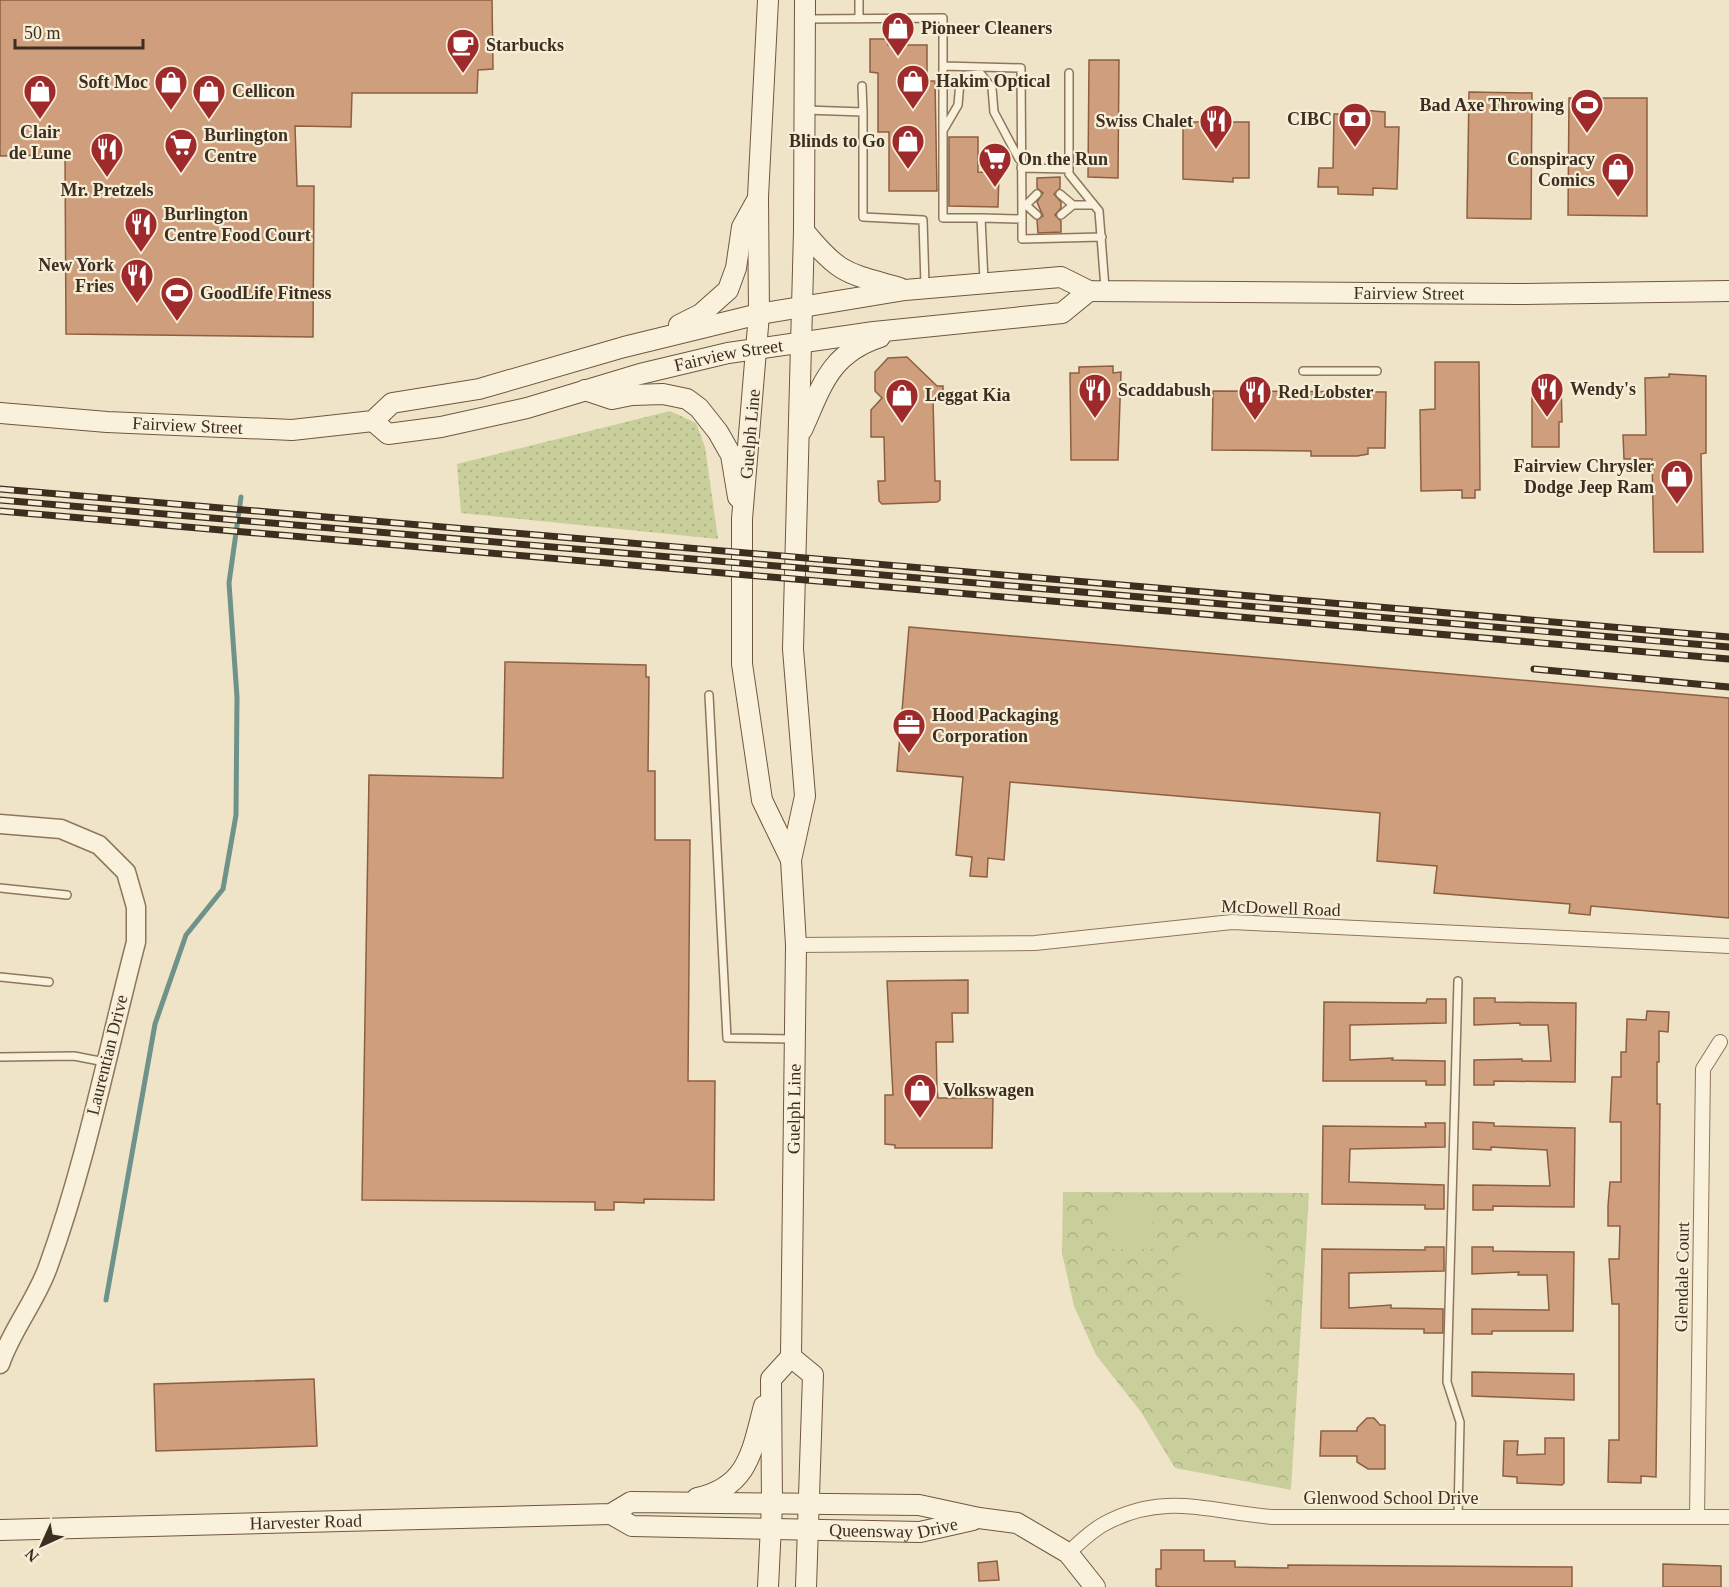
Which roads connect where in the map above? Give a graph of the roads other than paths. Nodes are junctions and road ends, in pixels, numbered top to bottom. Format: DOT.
graph roads {
  1 [pos="768,0"];
  2 [pos="859,0"];
  3 [pos="805,10"];
  4 [pos="859,19"];
  5 [pos="943,66"];
  6 [pos="1069,73"];
  7 [pos="862,86"];
  8 [pos="805,110"];
  9 [pos="863,112"];
  10 [pos="943,130"];
  11 [pos="1020,165"];
  12 [pos="1069,169"];
  13 [pos="1037,194"];
  14 [pos="1060,194"];
  15 [pos="758,198"];
  16 [pos="1024,205"];
  17 [pos="1073,205"];
  18 [pos="1094,205"];
  19 [pos="1037,215"];
  20 [pos="1061,215"];
  21 [pos="981,218"];
  22 [pos="1022,219"];
  23 [pos="804,231"];
  24 [pos="1101,237"];
  25 [pos="984,283"];
  26 [pos="925,288"];
  27 [pos="905,290"];
  28 [pos="1097,291"];
  29 [pos="1729,291"];
  30 [pos="802,308"];
  31 [pos="759,314"];
  32 [pos="899,330"];
  33 [pos="664,337"];
  34 [pos="800,342"];
  35 [pos="757,349"];
  36 [pos="1303,371"];
  37 [pos="1377,371"];
  38 [pos="585,390"];
  39 [pos="0,413"];
  40 [pos="373,421"];
  41 [pos="799,438"];
  42 [pos="742,519"];
  43 [pos="709,695"];
  44 [pos="0,824"];
  45 [pos="791,860"];
  46 [pos="0,888"];
  47 [pos="66,895"];
  48 [pos="796,945"];
  49 [pos="1729,946"];
  50 [pos="0,977"];
  51 [pos="1458,981"];
  52 [pos="49,982"];
  53 [pos="795,1039"];
  54 [pos="1720,1042"];
  55 [pos="0,1057"];
  56 [pos="105,1062"];
  57 [pos="791,1357"];
  58 [pos="0,1364"];
  59 [pos="771,1379"];
  60 [pos="677,1503"];
  61 [pos="772,1505"];
  62 [pos="809,1505"];
  63 [pos="611,1514"];
  64 [pos="1458,1516"];
  65 [pos="1697,1517"];
  66 [pos="1729,1517"];
  67 [pos="979,1518"];
  68 [pos="771,1528"];
  69 [pos="808,1529"];
  70 [pos="0,1530"];
  71 [pos="1068,1553"];
  72 [pos="768,1587"];
  73 [pos="806,1587"];
  74 [pos="1095,1587"];
  1 -- 15 [label="main road, Guelph Line"];
  2 -- 4 [label="lane"];
  3 -- 4 [label="lane"];
  3 -- 8 [label="main road, Guelph Line"];
  4 -- 5 [label="lane"];
  5 -- 10 [label="lane"];
  5 -- 11 [label="lane"];
  6 -- 12 [label="lane"];
  7 -- 9 [label="lane"];
  8 -- 9 [label="lane"];
  8 -- 23 [label="main road, Guelph Line"];
  9 -- 26 [label="lane"];
  10 -- 11 [label="lane"];
  10 -- 21 [label="lane"];
  11 -- 12 [label="lane"];
  11 -- 16 [label="lane"];
  12 -- 18 [label="lane"];
  13 -- 16 [label="lane"];
  14 -- 17 [label="lane"];
  15 -- 31 [label="main road, Guelph Line"];
  15 -- 33 [label="main road"];
  16 -- 19 [label="lane"];
  16 -- 22 [label="lane"];
  17 -- 18 [label="lane"];
  17 -- 20 [label="lane"];
  18 -- 24 [label="lane"];
  21 -- 22 [label="lane"];
  21 -- 25 [label="lane"];
  22 -- 24 [label="lane"];
  23 -- 27 [label="main road"];
  23 -- 30 [label="main road, Guelph Line"];
  24 -- 28 [label="lane"];
  25 -- 26 [label="main road, Fairview Street"];
  25 -- 28 [label="main road, Fairview Street"];
  26 -- 27 [label="main road, Fairview Street"];
  27 -- 30 [label="main road, Fairview Street"];
  28 -- 29 [label="main road, Fairview Street"];
  28 -- 32 [label="main road, Fairview Street"];
  30 -- 31 [label="main road, Fairview Street"];
  30 -- 34 [label="main road, Guelph Line"];
  31 -- 33 [label="main road, Fairview Street"];
  31 -- 35 [label="main road, Guelph Line"];
  32 -- 34 [label="main road, Fairview Street"];
  32 -- 41 [label="main road"];
  33 -- 40 [label="main road, Fairview Street"];
  34 -- 35 [label="main road, Fairview Street"];
  34 -- 41 [label="main road, Guelph Line"];
  35 -- 38 [label="main road, Fairview Street"];
  35 -- 42 [label="main road, Guelph Line"];
  36 -- 37 [label="lane"];
  38 -- 40 [label="main road, Fairview Street"];
  38 -- 42 [label="main road"];
  39 -- 40 [label="main road, Fairview Street"];
  41 -- 45 [label="main road, Guelph Line"];
  42 -- 45 [label="main road, Guelph Line"];
  43 -- 53 [label="lane"];
  44 -- 56 [label="street, Laurentian Drive"];
  45 -- 48 [label="main road, Guelph Line"];
  46 -- 47 [label="lane"];
  48 -- 49 [label="street, McDowell Road"];
  48 -- 53 [label="main road, Guelph Line"];
  50 -- 52 [label="lane"];
  51 -- 64 [label="lane"];
  53 -- 57 [label="main road, Guelph Line"];
  54 -- 65 [label="street, Glendale Court"];
  55 -- 56 [label="lane"];
  56 -- 58 [label="street, Laurentian Drive"];
  57 -- 59 [label="main road"];
  57 -- 62 [label="main road"];
  59 -- 60 [label="main road"];
  59 -- 61 [label="main road"];
  60 -- 61 [label="main road, Harvester Road"];
  60 -- 63 [label="main road, Harvester Road"];
  61 -- 62 [label="main road, Harvester Road"];
  61 -- 68 [label="main road"];
  62 -- 67 [label="main road, Queensway Drive"];
  62 -- 69 [label="main road"];
  63 -- 68 [label="main road, Harvester Road"];
  63 -- 70 [label="main road, Harvester Road"];
  64 -- 65 [label="street, Glenwood School Drive"];
  64 -- 71 [label="street, Glenwood School Drive"];
  65 -- 66 [label="street, Glenwood School Drive"];
  67 -- 69 [label="main road, Queensway Drive"];
  67 -- 71 [label="main road, Queensway Drive"];
  68 -- 69 [label="main road, Harvester Road"];
  68 -- 72 [label="main road"];
  69 -- 73 [label="main road"];
  71 -- 74 [label="main road, Queensway Drive"];
}
